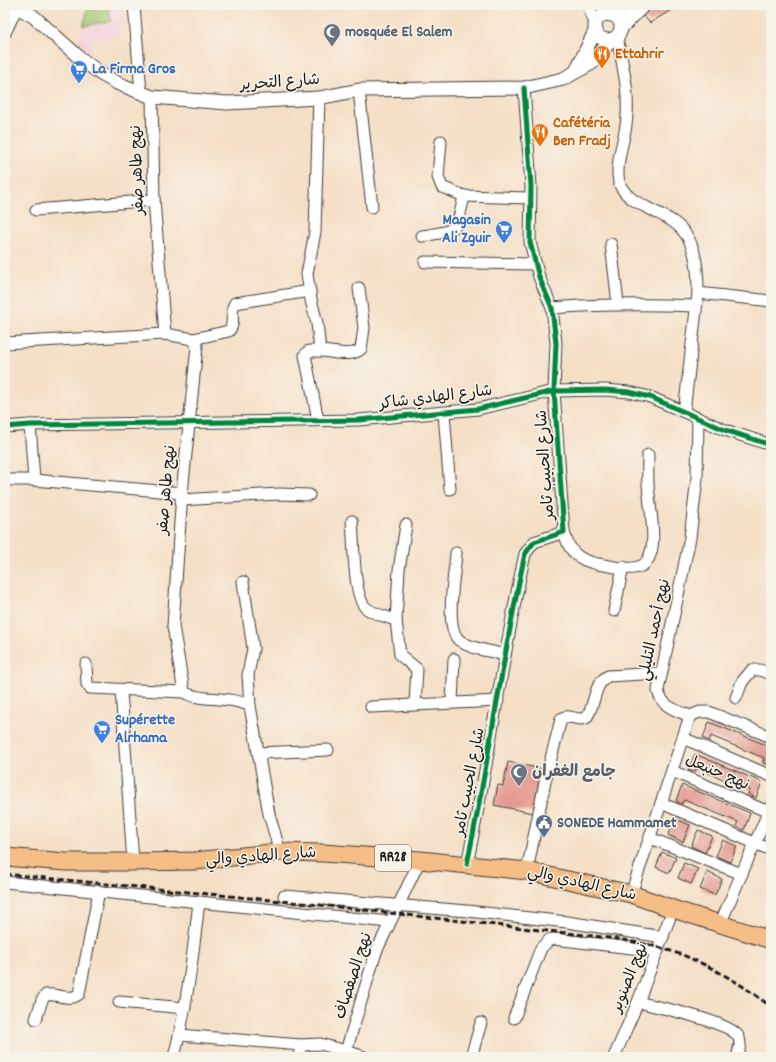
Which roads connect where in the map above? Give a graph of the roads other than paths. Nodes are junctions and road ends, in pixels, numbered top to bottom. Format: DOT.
graph roads {
  1 [pos="134,5"];
  2 [pos="588,5"];
  3 [pos="631,5"];
  4 [pos="644,5"];
  5 [pos="15,6"];
  6 [pos="607,11"];
  7 [pos="596,27"];
  8 [pos="5,32"];
  9 [pos="617,35"];
  10 [pos="576,71"];
  11 [pos="524,88"];
  12 [pos="359,90"];
  13 [pos="147,95"];
  14 [pos="319,98"];
  15 [pos="441,141"];
  16 [pos="464,196"];
  17 [pos="530,198"];
  18 [pos="154,200"];
  19 [pos="372,207"];
  20 [pos="36,210"];
  21 [pos="422,236"];
  22 [pos="611,244"];
  23 [pos="425,262"];
  24 [pos="534,264"];
  25 [pos="359,288"];
  26 [pos="310,291"];
  27 [pos="698,293"];
  28 [pos="771,301"];
  29 [pos="618,304"];
  30 [pos="696,306"];
  31 [pos="552,308"];
  32 [pos="165,334"];
  33 [pos="193,339"];
  34 [pos="5,343"];
  35 [pos="320,351"];
  36 [pos="554,391"];
  37 [pos="684,412"];
  38 [pos="444,413"];
  39 [pos="698,418"];
  40 [pos="318,420"];
  41 [pos="188,422"];
  42 [pos="30,424"];
  43 [pos="5,427"];
  44 [pos="771,445"];
  45 [pos="648,455"];
  46 [pos="5,480"];
  47 [pos="34,480"];
  48 [pos="450,489"];
  49 [pos="309,495"];
  50 [pos="182,496"];
  51 [pos="352,521"];
  52 [pos="406,525"];
  53 [pos="564,532"];
  54 [pos="456,554"];
  55 [pos="623,567"];
  56 [pos="243,582"];
  57 [pos="614,611"];
  58 [pos="396,620"];
  59 [pos="505,655"];
  60 [pos="454,659"];
  61 [pos="86,664"];
  62 [pos="661,673"];
  63 [pos="771,674"];
  64 [pos="121,690"];
  65 [pos="184,692"];
  66 [pos="736,698"];
  67 [pos="498,701"];
  68 [pos="452,702"];
  69 [pos="415,704"];
  70 [pos="250,706"];
  71 [pos="371,707"];
  72 [pos="690,716"];
  73 [pos="771,736"];
  74 [pos="683,738"];
  75 [pos="328,750"];
  76 [pos="258,753"];
  77 [pos="672,771"];
  78 [pos="771,776"];
  79 [pos="661,803"];
  80 [pos="770,810"];
  81 [pos="650,838"];
  82 [pos="755,843"];
  83 [pos="771,850"];
  84 [pos="280,852"];
  85 [pos="5,856"];
  86 [pos="420,860"];
  87 [pos="133,862"];
  88 [pos="467,864"];
  89 [pos="527,871"];
  90 [pos="742,874"];
  91 [pos="5,882"];
  92 [pos="99,891"];
  93 [pos="631,894"];
  94 [pos="284,896"];
  95 [pos="199,902"];
  96 [pos="397,906"];
  97 [pos="673,909"];
  98 [pos="389,922"];
  99 [pos="720,924"];
  100 [pos="663,937"];
  101 [pos="771,940"];
  102 [pos="658,951"];
  103 [pos="119,1002"];
  104 [pos="638,1002"];
  105 [pos="185,1008"];
  106 [pos="514,1018"];
  107 [pos="36,1019"];
  108 [pos="481,1024"];
  109 [pos="180,1035"];
  110 [pos="301,1045"];
  111 [pos="346,1051"];
  112 [pos="174,1057"];
  113 [pos="299,1057"];
  114 [pos="364,1057"];
  115 [pos="471,1057"];
  116 [pos="614,1057"];
  117 [pos="737,1057"];
  1 -- 13 [label="street, نهج طاهر صفر"];
  2 -- 7 [label="street"];
  3 -- 6 [label="street"];
  4 -- 9 [label="street, شارع التحرير"];
  5 -- 8 [label="street"];
  5 -- 13 [label="street, شارع التحرير"];
  6 -- 7 [label="street"];
  6 -- 9 [label="street"];
  7 -- 9 [label="street"];
  7 -- 10 [label="street"];
  9 -- 10 [label="street, شارع التحرير"];
  9 -- 27 [label="street"];
  10 -- 11 [label="street, شارع التحرير"];
  11 -- 12 [label="street, شارع التحرير"];
  11 -- 17 [label="street, شارع الحبيب ثامر"];
  12 -- 14 [label="street, شارع التحرير"];
  12 -- 19 [label="street"];
  13 -- 14 [label="street, شارع التحرير"];
  13 -- 18 [label="street, نهج طاهر صفر"];
  14 -- 26 [label="street"];
  15 -- 16 [label="street"];
  16 -- 17 [label="street"];
  16 -- 21 [label="street"];
  17 -- 24 [label="street, شارع الحبيب ثامر"];
  18 -- 20 [label="street"];
  18 -- 32 [label="street, نهج طاهر صفر"];
  22 -- 29 [label="street"];
  23 -- 24 [label="street"];
  24 -- 31 [label="street, شارع الحبيب ثامر"];
  25 -- 35 [label="street"];
  26 -- 33 [label="street"];
  26 -- 35 [label="street"];
  27 -- 28 [label="street"];
  27 -- 30 [label="street"];
  29 -- 30 [label="street"];
  29 -- 31 [label="street"];
  30 -- 37 [label="street"];
  31 -- 36 [label="street, شارع الحبيب ثامر"];
  32 -- 33 [label="street"];
  32 -- 34 [label="street"];
  33 -- 41 [label="street, نهج طاهر صفر"];
  35 -- 40 [label="street"];
  36 -- 37 [label="street, شارع الهادي شاكر"];
  36 -- 38 [label="street, شارع الهادي شاكر"];
  36 -- 53 [label="street, شارع الحبيب ثامر"];
  37 -- 39 [label="street, شارع الهادي شاكر"];
  38 -- 40 [label="street, شارع الهادي شاكر"];
  38 -- 48 [label="street"];
  39 -- 44 [label="street, شارع الهادي شاكر"];
  39 -- 62 [label="street, نهج أحمد التليلي"];
  40 -- 41 [label="street, شارع الهادي شاكر"];
  41 -- 42 [label="street, شارع الهادي شاكر"];
  41 -- 50 [label="street, نهج طاهر صفر"];
  42 -- 43 [label="street, شارع الهادي شاكر"];
  42 -- 47 [label="street"];
  45 -- 55 [label="street"];
  46 -- 47 [label="street"];
  47 -- 50 [label="street"];
  49 -- 50 [label="street"];
  50 -- 65 [label="street, نهج طاهر صفر"];
  51 -- 58 [label="street"];
  52 -- 58 [label="street"];
  53 -- 55 [label="street"];
  53 -- 59 [label="street, شارع الحبيب ثامر"];
  54 -- 59 [label="street"];
  55 -- 57 [label="street"];
  56 -- 70 [label="street"];
  58 -- 69 [label="street"];
  59 -- 67 [label="street, شارع الحبيب ثامر"];
  60 -- 68 [label="street"];
  61 -- 64 [label="street"];
  62 -- 72 [label="street, نهج أحمد التليلي"];
  62 -- 89 [label="street"];
  63 -- 66 [label="street"];
  64 -- 65 [label="street"];
  64 -- 87 [label="street"];
  65 -- 70 [label="street"];
  67 -- 68 [label="street"];
  67 -- 88 [label="street, شارع الحبيب ثامر"];
  68 -- 69 [label="street"];
  69 -- 71 [label="street"];
  70 -- 76 [label="street"];
  72 -- 73 [label="street"];
  72 -- 74 [label="street"];
  74 -- 77 [label="street"];
  74 -- 78 [label="street"];
  75 -- 76 [label="street"];
  76 -- 84 [label="street"];
  77 -- 79 [label="street"];
  77 -- 80 [label="street, نهج حنبعل"];
  79 -- 81 [label="street"];
  79 -- 82 [label="street"];
  80 -- 82 [label="street"];
  81 -- 90 [label="street"];
  81 -- 93 [label="street"];
  82 -- 83 [label="street"];
  82 -- 90 [label="street"];
  84 -- 86 [label="main road, شارع الهادي والي / RR28"];
  84 -- 87 [label="main road, شارع الهادي والي / RR28"];
  85 -- 87 [label="main road, شارع الهادي والي / RR28"];
  86 -- 88 [label="main road, شارع الهادي والي / RR28"];
  86 -- 96 [label="street, نهج الصفصاف"];
  88 -- 89 [label="main road, شارع الهادي والي / RR28"];
  89 -- 93 [label="main road, شارع الهادي والي / RR28"];
  90 -- 99 [label="street"];
  91 -- 92 [label="street"];
  92 -- 95 [label="street"];
  92 -- 107 [label="street"];
  93 -- 97 [label="main road, شارع الهادي والي / RR28"];
  94 -- 96 [label="street"];
  95 -- 98 [label="street"];
  95 -- 105 [label="street"];
  96 -- 98 [label="street, نهج الصفصاف"];
  96 -- 100 [label="street"];
  97 -- 99 [label="main road, شارع الهادي والي / RR28"];
  97 -- 100 [label="street, نهج الصنوبر"];
  98 -- 111 [label="street, نهج الصفصاف"];
  99 -- 101 [label="main road, شارع الهادي والي / RR28"];
  100 -- 102 [label="street, نهج الصنوبر"];
  102 -- 104 [label="street, نهج الصنوبر"];
  102 -- 106 [label="street"];
  103 -- 105 [label="street"];
  104 -- 116 [label="street, نهج الصنوبر"];
  104 -- 117 [label="street"];
  105 -- 109 [label="street"];
  108 -- 115 [label="street"];
  109 -- 110 [label="street"];
  109 -- 112 [label="street"];
  110 -- 111 [label="street"];
  110 -- 113 [label="street"];
  111 -- 114 [label="street"];
}
